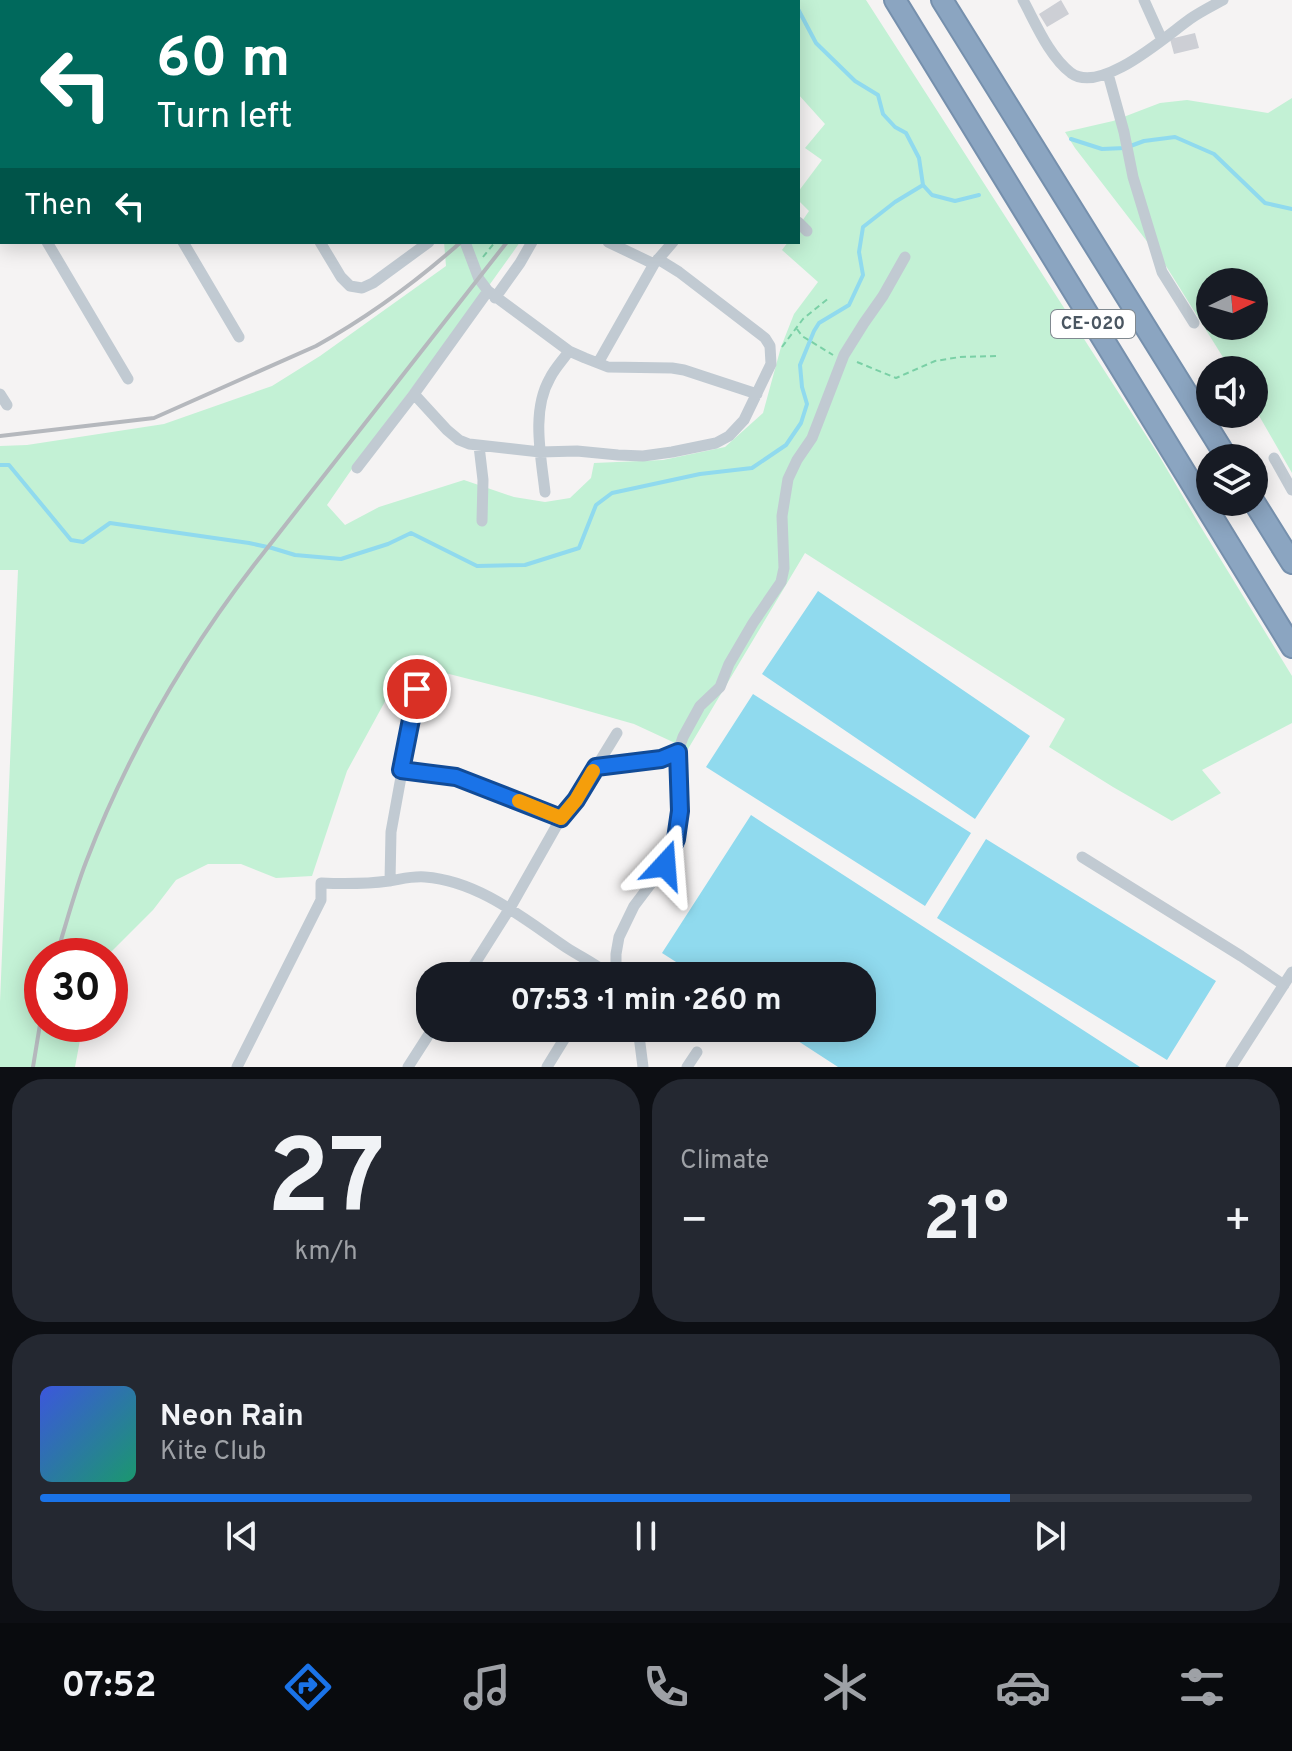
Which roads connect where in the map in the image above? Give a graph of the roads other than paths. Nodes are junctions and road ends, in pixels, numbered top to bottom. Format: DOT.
graph roads {
  1 [pos="895,0"];
  2 [pos="942,0"];
  3 [pos="1023,0"];
  4 [pos="1144,0"];
  5 [pos="1223,0"];
  6 [pos="1162,40"];
  7 [pos="1108,74"];
  8 [pos="800,224"];
  9 [pos="807,231"];
  10 [pos="48,244"];
  11 [pos="184,244"];
  12 [pos="321,244"];
  13 [pos="426,244"];
  14 [pos="466,244"];
  15 [pos="531,244"];
  16 [pos="614,244"];
  17 [pos="671,244"];
  18 [pos="905,257"];
  19 [pos="656,262"];
  20 [pos="492,295"];
  21 [pos="1194,323"];
  22 [pos="239,337"];
  23 [pos="569,351"];
  24 [pos="598,363"];
  25 [pos="128,379"];
  26 [pos="0,394"];
  27 [pos="414,394"];
  28 [pos="757,394"];
  29 [pos="7,405"];
  30 [pos="1218,444"];
  31 [pos="479,446"];
  32 [pos="540,452"];
  33 [pos="1274,458"];
  34 [pos="357,468"];
  35 [pos="1292,490"];
  36 [pos="545,492"];
  37 [pos="1263,516"];
  38 [pos="482,521"];
  39 [pos="1292,563"];
  40 [pos="1292,647"];
  41 [pos="417,689"];
  42 [pos="617,733"];
  43 [pos="678,752"];
  44 [pos="596,767"];
  45 [pos="401,770"];
  46 [pos="561,818"];
  47 [pos="1082,857"];
  48 [pos="390,881"];
  49 [pos="510,908"];
  50 [pos="476,962"];
  51 [pos="589,962"];
  52 [pos="616,962"];
  53 [pos="1292,972"];
  54 [pos="1284,985"];
  55 [pos="424,1042"];
  56 [pos="562,1042"];
  57 [pos="640,1042"];
  58 [pos="697,1052"];
  59 [pos="237,1067"];
  60 [pos="408,1067"];
  61 [pos="547,1067"];
  62 [pos="643,1067"];
  63 [pos="687,1067"];
  64 [pos="1231,1067"];
  1 -- 40 [label="highway, CE-020"];
  2 -- 30 [label="highway, CE-020"];
  3 -- 7 [label="street"];
  4 -- 6 [label="street"];
  5 -- 6 [label="street"];
  6 -- 7 [label="street"];
  7 -- 21 [label="street"];
  8 -- 9 [label="street"];
  10 -- 25 [label="street"];
  11 -- 22 [label="street"];
  12 -- 13 [label="street"];
  14 -- 20 [label="street"];
  15 -- 20 [label="street"];
  16 -- 19 [label="street"];
  17 -- 19 [label="street"];
  18 -- 43 [label="street"];
  19 -- 24 [label="street"];
  19 -- 28 [label="street"];
  20 -- 23 [label="street"];
  20 -- 27 [label="street"];
  23 -- 24 [label="street"];
  23 -- 32 [label="street"];
  24 -- 28 [label="street"];
  26 -- 29 [label="street"];
  27 -- 31 [label="street"];
  27 -- 34 [label="street"];
  28 -- 32 [label="street"];
  31 -- 32 [label="street"];
  31 -- 38 [label="street"];
  32 -- 36 [label="street"];
  33 -- 35 [label="street"];
  37 -- 39 [label="highway"];
  41 -- 45 [label="street"];
  42 -- 44 [label="street"];
  43 -- 44 [label="street"];
  43 -- 52 [label="street"];
  44 -- 46 [label="street"];
  45 -- 46 [label="street"];
  45 -- 48 [label="street"];
  46 -- 49 [label="street"];
  47 -- 54 [label="street"];
  48 -- 49 [label="street"];
  48 -- 59 [label="street"];
  49 -- 50 [label="street"];
  49 -- 51 [label="street"];
  53 -- 54 [label="street"];
  54 -- 64 [label="street"];
  55 -- 60 [label="street"];
  56 -- 61 [label="street"];
  57 -- 62 [label="street"];
  58 -- 63 [label="street"];
}
